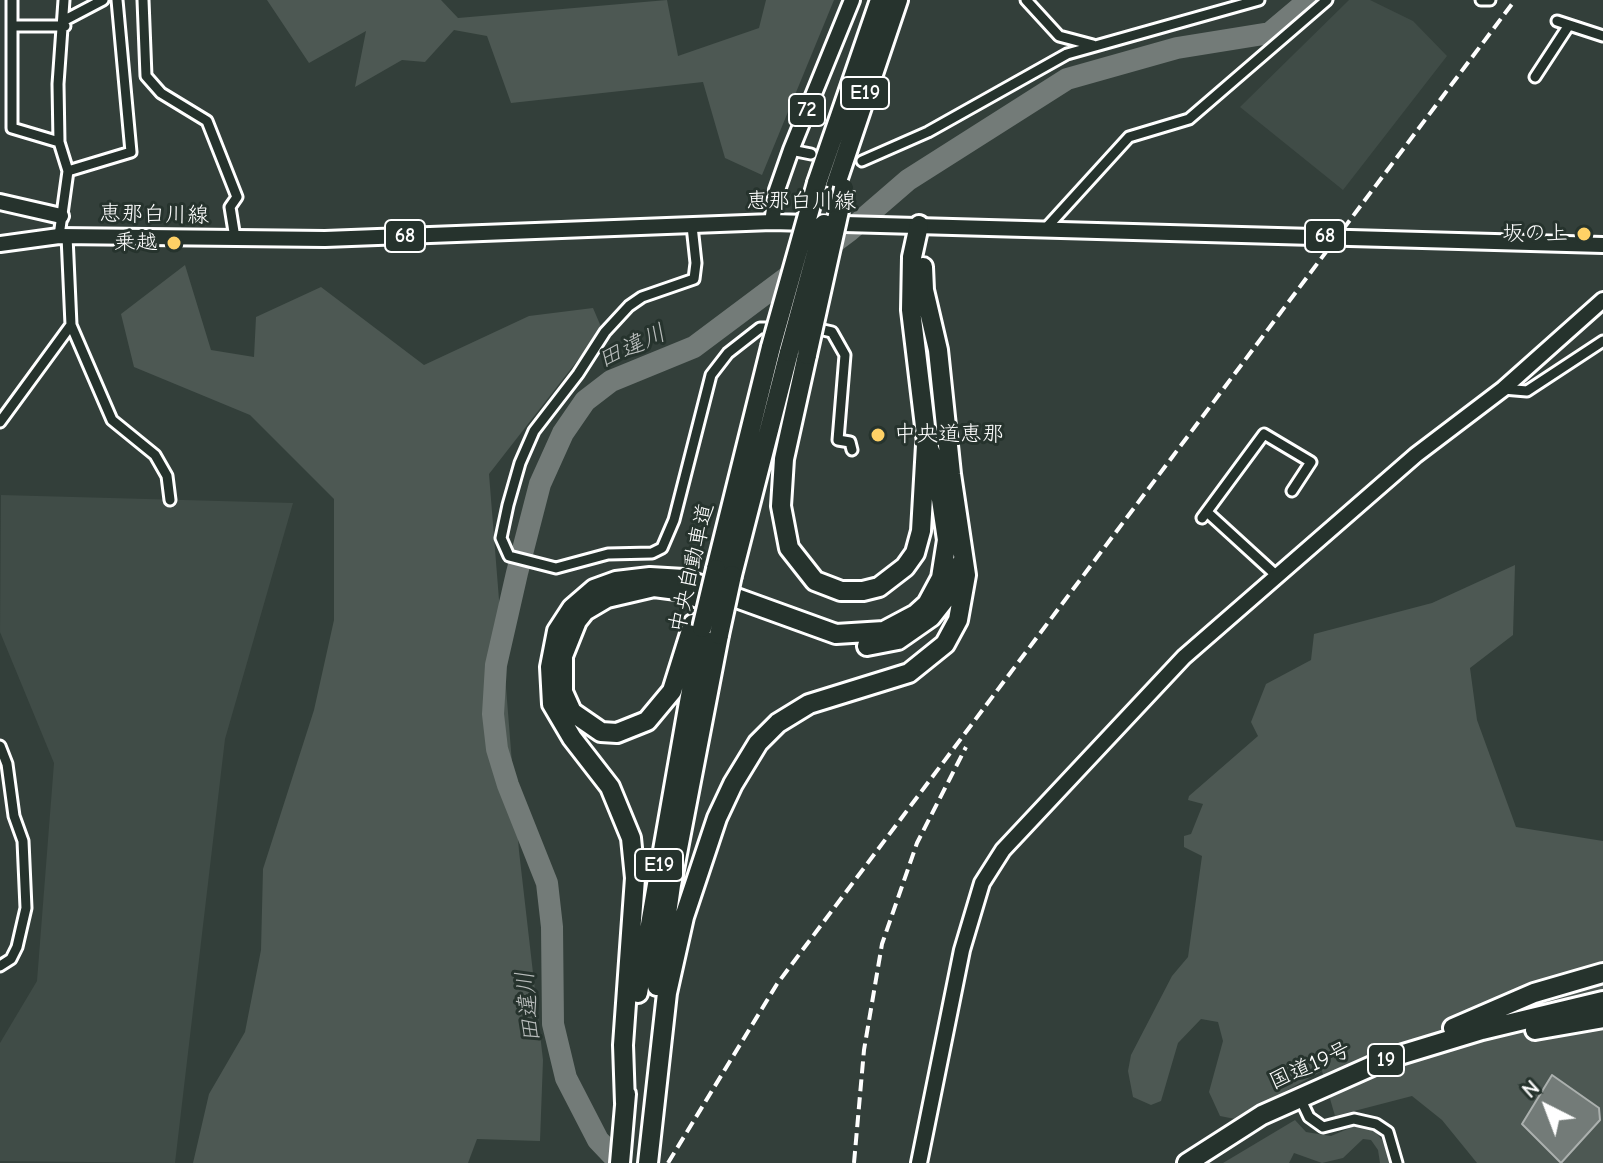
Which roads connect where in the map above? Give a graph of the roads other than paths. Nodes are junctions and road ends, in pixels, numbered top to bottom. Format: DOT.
graph roads {
  1 [pos="12,0"];
  2 [pos="64,0"];
  3 [pos="103,0"];
  4 [pos="117,0"];
  5 [pos="143,0"];
  6 [pos="852,0"];
  7 [pos="880,0"];
  8 [pos="898,0"];
  9 [pos="1026,0"];
  10 [pos="1327,0"];
  11 [pos="1481,0"];
  12 [pos="1490,0"];
  13 [pos="1254,2"];
  14 [pos="1557,21"];
  15 [pos="65,23"];
  16 [pos="1569,25"];
  17 [pos="12,26"];
  18 [pos="1603,36"];
  19 [pos="1096,46"];
  20 [pos="1535,77"];
  21 [pos="59,142"];
  22 [pos="791,150"];
  23 [pos="811,154"];
  24 [pos="862,161"];
  25 [pos="68,171"];
  26 [pos="832,186"];
  27 [pos="0,202"];
  28 [pos="61,216"];
  29 [pos="772,222"];
  30 [pos="919,225"];
  31 [pos="692,226"];
  32 [pos="1047,227"];
  33 [pos="63,236"];
  34 [pos="235,238"];
  35 [pos="0,244"];
  36 [pos="1603,245"];
  37 [pos="1603,300"];
  38 [pos="71,325"];
  39 [pos="1603,341"];
  40 [pos="789,351"];
  41 [pos="1503,389"];
  42 [pos="0,422"];
  43 [pos="927,443"];
  44 [pos="852,450"];
  45 [pos="1292,491"];
  46 [pos="170,500"];
  47 [pos="963,556"];
  48 [pos="718,570"];
  49 [pos="1277,576"];
  50 [pos="704,629"];
  51 [pos="0,746"];
  52 [pos="0,966"];
  53 [pos="1603,973"];
  54 [pos="1603,1001"];
  55 [pos="1603,1008"];
  56 [pos="1603,1018"];
  57 [pos="1390,1058"];
  58 [pos="1368,1074"];
  59 [pos="1300,1099"];
  60 [pos="640,1105"];
  61 [pos="620,1163"];
  62 [pos="637,1163"];
  63 [pos="648,1163"];
  64 [pos="919,1163"];
  65 [pos="1187,1163"];
  66 [pos="1197,1163"];
  67 [pos="1397,1163"];
  1 -- 17 [label="street"];
  2 -- 15 [label="street"];
  3 -- 15 [label="street"];
  4 -- 25 [label="street"];
  5 -- 34 [label="street"];
  6 -- 22 [label="main road, 72"];
  7 -- 26 [label="highway, 中央自動車道 / E19"];
  8 -- 26 [label="highway, E19"];
  9 -- 19 [label="street"];
  10 -- 32 [label="street"];
  11 -- 12 [label="street"];
  13 -- 19 [label="street"];
  14 -- 16 [label="street"];
  15 -- 17 [label="street"];
  15 -- 21 [label="street"];
  16 -- 18 [label="street"];
  16 -- 20 [label="street"];
  17 -- 21 [label="street"];
  19 -- 24 [label="street"];
  21 -- 25 [label="street"];
  22 -- 23 [label="street"];
  22 -- 29 [label="main road, 72"];
  25 -- 28 [label="street"];
  26 -- 40 [label="highway, 中央自動車道 / E19, bridge"];
  26 -- 40 [label="highway, bridge"];
  27 -- 28 [label="main road"];
  28 -- 33 [label="street"];
  29 -- 30 [label="main road, 恵那白川線 / 68"];
  29 -- 31 [label="main road, 恵那白川線 / 68"];
  30 -- 32 [label="main road, 恵那白川線 / 68"];
  30 -- 43 [label="highway"];
  30 -- 47 [label="highway"];
  31 -- 34 [label="main road, 恵那白川線 / 68"];
  31 -- 44 [label="street"];
  32 -- 36 [label="main road, 恵那白川線 / 68"];
  33 -- 34 [label="main road, 恵那白川線 / 68"];
  33 -- 35 [label="main road, 恵那白川線 / 68"];
  33 -- 38 [label="street"];
  37 -- 41 [label="main road"];
  38 -- 42 [label="street"];
  38 -- 46 [label="street"];
  39 -- 41 [label="street"];
  40 -- 43 [label="highway"];
  40 -- 48 [label="highway, 中央自動車道 / E19"];
  40 -- 48 [label="highway, 中央自動車道 / E19"];
  41 -- 49 [label="main road"];
  43 -- 60 [label="highway"];
  45 -- 49 [label="street"];
  47 -- 50 [label="highway"];
  47 -- 60 [label="highway"];
  48 -- 50 [label="highway, 中央自動車道 / E19, bridge"];
  49 -- 64 [label="main road"];
  50 -- 60 [label="highway, 中央自動車道 / E19"];
  51 -- 52 [label="street"];
  53 -- 57 [label="highway"];
  54 -- 57 [label="highway, 国道19号 / 19"];
  55 -- 58 [label="highway, 国道19号 / 19"];
  56 -- 58 [label="highway"];
  57 -- 59 [label="highway, 国道19号 / 19"];
  58 -- 59 [label="highway, 国道19号 / 19"];
  59 -- 65 [label="highway, 国道19号 / 19"];
  59 -- 66 [label="highway, 国道19号 / 19"];
  59 -- 67 [label="street"];
  60 -- 61 [label="highway, 中央自動車道 / E19"];
  60 -- 62 [label="highway, 中央自動車道 / E19"];
  60 -- 63 [label="highway"];
}
